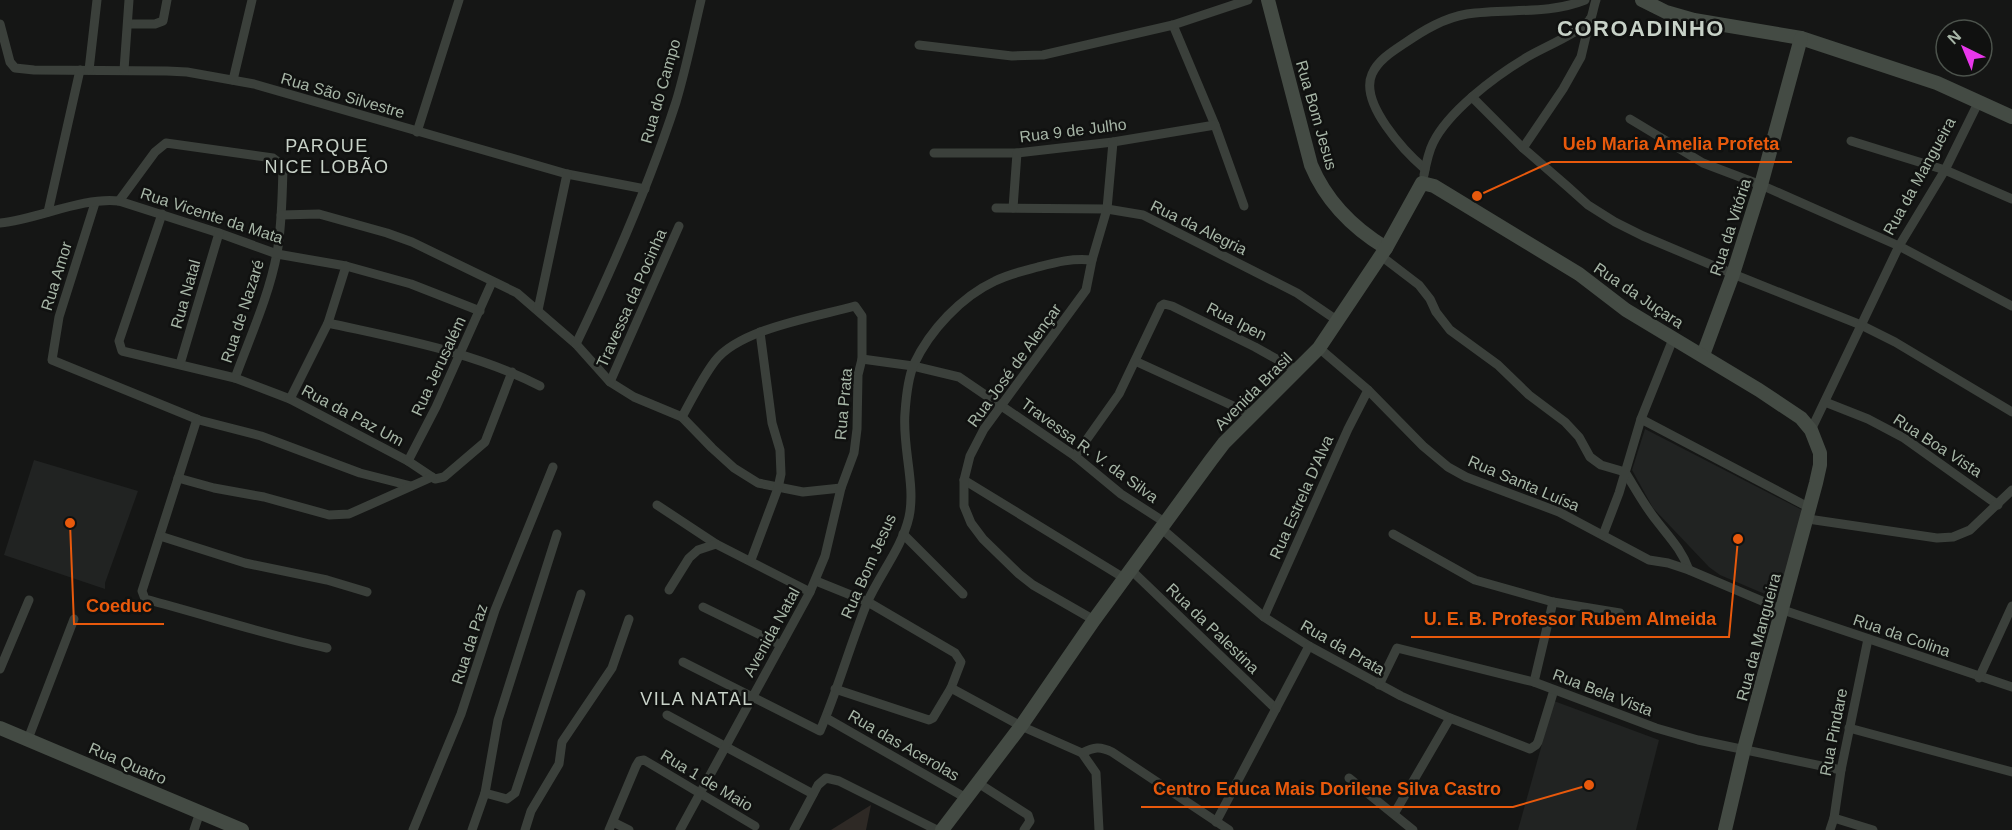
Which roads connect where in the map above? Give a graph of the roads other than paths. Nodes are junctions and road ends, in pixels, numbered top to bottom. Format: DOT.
graph roads {
  1 [pos="97,0"];
  2 [pos="129,0"];
  3 [pos="167,0"];
  4 [pos="252,0"];
  5 [pos="459,0"];
  6 [pos="701,0"];
  7 [pos="1248,0"];
  8 [pos="1268,0"];
  9 [pos="1585,0"];
  10 [pos="1596,0"];
  11 [pos="1641,0"];
  12 [pos="1590,19"];
  13 [pos="0,24"];
  14 [pos="128,24"];
  15 [pos="1173,25"];
  16 [pos="1801,38"];
  17 [pos="919,45"];
  18 [pos="85,70"];
  19 [pos="124,70"];
  20 [pos="233,80"];
  21 [pos="1472,98"];
  22 [pos="1979,101"];
  23 [pos="2012,117"];
  24 [pos="1630,119"];
  25 [pos="1215,125"];
  26 [pos="417,132"];
  27 [pos="1851,141"];
  28 [pos="1113,142"];
  29 [pos="1523,148"];
  30 [pos="934,153"];
  31 [pos="1017,153"];
  32 [pos="1945,170"];
  33 [pos="567,174"];
  34 [pos="1424,176"];
  35 [pos="1761,185"];
  36 [pos="645,189"];
  37 [pos="2012,199"];
  38 [pos="119,201"];
  39 [pos="95,203"];
  40 [pos="1244,206"];
  41 [pos="996,208"];
  42 [pos="1013,208"];
  43 [pos="1107,210"];
  44 [pos="48,212"];
  45 [pos="162,214"];
  46 [pos="281,214"];
  47 [pos="0,223"];
  48 [pos="679,226"];
  49 [pos="219,233"];
  50 [pos="1899,246"];
  51 [pos="1384,252"];
  52 [pos="276,254"];
  53 [pos="1092,260"];
  54 [pos="346,266"];
  55 [pos="1733,274"];
  56 [pos="492,282"];
  57 [pos="2012,306"];
  58 [pos="537,310"];
  59 [pos="480,311"];
  60 [pos="1338,321"];
  61 [pos="328,323"];
  62 [pos="1861,325"];
  63 [pos="760,332"];
  64 [pos="1673,339"];
  65 [pos="576,344"];
  66 [pos="1319,348"];
  67 [pos="460,355"];
  68 [pos="1703,355"];
  69 [pos="862,359"];
  70 [pos="1135,362"];
  71 [pos="180,364"];
  72 [pos="914,366"];
  73 [pos="1298,371"];
  74 [pos="512,372"];
  75 [pos="235,378"];
  76 [pos="610,382"];
  77 [pos="540,386"];
  78 [pos="1368,390"];
  79 [pos="290,399"];
  80 [pos="1825,402"];
  81 [pos="1002,405"];
  82 [pos="2012,412"];
  83 [pos="1253,415"];
  84 [pos="682,417"];
  85 [pos="196,418"];
  86 [pos="1641,418"];
  87 [pos="1811,430"];
  88 [pos="1820,453"];
  89 [pos="1075,456"];
  90 [pos="408,461"];
  91 [pos="553,467"];
  92 [pos="1625,472"];
  93 [pos="432,477"];
  94 [pos="178,478"];
  95 [pos="964,480"];
  96 [pos="411,486"];
  97 [pos="778,488"];
  98 [pos="841,488"];
  99 [pos="2012,490"];
  100 [pos="1998,505"];
  101 [pos="657,506"];
  102 [pos="1809,514"];
  103 [pos="1164,526"];
  104 [pos="557,534"];
  105 [pos="903,534"];
  106 [pos="1393,534"];
  107 [pos="1603,535"];
  108 [pos="160,536"];
  109 [pos="829,539"];
  110 [pos="716,544"];
  111 [pos="751,560"];
  112 [pos="1689,570"];
  113 [pos="1127,574"];
  114 [pos="816,581"];
  115 [pos="669,590"];
  116 [pos="367,592"];
  117 [pos="810,592"];
  118 [pos="581,594"];
  119 [pos="963,594"];
  120 [pos="28,600"];
  121 [pos="868,602"];
  122 [pos="1553,602"];
  123 [pos="703,606"];
  124 [pos="2012,606"];
  125 [pos="1783,610"];
  126 [pos="1620,613"];
  127 [pos="1264,616"];
  128 [pos="74,619"];
  129 [pos="629,619"];
  130 [pos="1094,620"];
  131 [pos="1868,639"];
  132 [pos="781,645"];
  133 [pos="1309,646"];
  134 [pos="327,648"];
  135 [pos="683,662"];
  136 [pos="0,669"];
  137 [pos="1979,678"];
  138 [pos="1534,682"];
  139 [pos="1379,685"];
  140 [pos="2012,687"];
  141 [pos="951,688"];
  142 [pos="835,689"];
  143 [pos="1554,690"];
  144 [pos="753,696"];
  145 [pos="1275,709"];
  146 [pos="667,715"];
  147 [pos="826,718"];
  148 [pos="1450,718"];
  149 [pos="1021,726"];
  150 [pos="0,728"];
  151 [pos="1849,728"];
  152 [pos="28,739"];
  153 [pos="726,746"];
  154 [pos="1744,749"];
  155 [pos="1082,753"];
  156 [pos="1841,770"];
  157 [pos="2012,772"];
  158 [pos="1349,778"];
  159 [pos="978,783"];
  160 [pos="485,793"];
  161 [pos="700,793"];
  162 [pos="813,794"];
  163 [pos="966,798"];
  164 [pos="200,812"];
  165 [pos="1394,814"];
  166 [pos="1834,818"];
  167 [pos="611,826"];
  168 [pos="755,826"];
  169 [pos="1222,827"];
  170 [pos="194,830"];
  171 [pos="242,830"];
  172 [pos="413,830"];
  173 [pos="472,830"];
  174 [pos="525,830"];
  175 [pos="629,830"];
  176 [pos="680,830"];
  177 [pos="794,830"];
  178 [pos="937,830"];
  179 [pos="942,830"];
  180 [pos="1024,830"];
  181 [pos="1099,830"];
  182 [pos="1413,830"];
  183 [pos="1725,830"];
  184 [pos="1830,830"];
  185 [pos="1873,830"];
  1 -- 18 [label="street"];
  2 -- 14 [label="street"];
  3 -- 14 [label="street"];
  4 -- 20 [label="street"];
  5 -- 26 [label="street"];
  6 -- 36 [label="street, Rua do Campo"];
  7 -- 15 [label="street"];
  8 -- 51 [label="street, Rua Bom Jesus"];
  9 -- 34 [label="street"];
  10 -- 12 [label="street"];
  11 -- 16 [label="street"];
  12 -- 21 [label="street, Avenida Brasil"];
  12 -- 29 [label="street"];
  13 -- 18 [label="street, Rua São Silvestre"];
  14 -- 19 [label="street"];
  15 -- 17 [label="street"];
  15 -- 25 [label="street"];
  16 -- 22 [label="street"];
  16 -- 35 [label="street, Rua da Vitória"];
  18 -- 19 [label="street, Rua São Silvestre"];
  18 -- 44 [label="street"];
  19 -- 20 [label="street, Rua São Silvestre"];
  20 -- 26 [label="street, Rua São Silvestre"];
  21 -- 29 [label="street"];
  21 -- 34 [label="street, Avenida Brasil"];
  22 -- 23 [label="street"];
  22 -- 32 [label="street, Rua da Mangueira"];
  24 -- 35 [label="street"];
  25 -- 28 [label="street, Rua 9 de Julho"];
  25 -- 40 [label="street"];
  26 -- 33 [label="street, Rua São Silvestre"];
  27 -- 32 [label="street"];
  28 -- 31 [label="street, Rua 9 de Julho"];
  28 -- 43 [label="street, Rua José de Alençar"];
  29 -- 55 [label="street"];
  30 -- 31 [label="street, Rua 9 de Julho"];
  31 -- 42 [label="street"];
  32 -- 37 [label="street"];
  32 -- 50 [label="street, Rua da Mangueira"];
  33 -- 36 [label="street"];
  33 -- 58 [label="street"];
  34 -- 51 [label="street, Avenida Brasil"];
  34 -- 64 [label="street, Rua da Juçara"];
  35 -- 50 [label="street"];
  35 -- 55 [label="street, Rua da Vitória"];
  36 -- 65 [label="street, Rua do Campo"];
  38 -- 39 [label="street, Rua Vicente da Mata"];
  38 -- 45 [label="street, Rua Vicente da Mata"];
  38 -- 46 [label="street"];
  39 -- 44 [label="street, Rua Vicente da Mata"];
  39 -- 85 [label="street, Rua Amor"];
  41 -- 42 [label="street, Rua da Alegria"];
  42 -- 43 [label="street, Rua da Alegria"];
  43 -- 53 [label="street, Rua José de Alençar"];
  43 -- 60 [label="street, Rua da Alegria"];
  44 -- 47 [label="street, Rua Vicente da Mata"];
  45 -- 49 [label="street, Rua Vicente da Mata"];
  45 -- 71 [label="street, Rua da Paz Um"];
  46 -- 52 [label="street"];
  46 -- 56 [label="street"];
  48 -- 76 [label="street, Travessa da Pocinha"];
  49 -- 52 [label="street, Rua Vicente da Mata"];
  49 -- 71 [label="street, Rua Natal"];
  50 -- 57 [label="street"];
  50 -- 62 [label="street, Rua da Mangueira"];
  51 -- 60 [label="street, Avenida Brasil"];
  51 -- 92 [label="street"];
  52 -- 54 [label="street, Rua Vicente da Mata"];
  52 -- 75 [label="street, Rua de Nazaré"];
  53 -- 72 [label="street, Rua Bom Jesus"];
  53 -- 81 [label="street, Rua José de Alençar"];
  54 -- 59 [label="street, Rua Vicente da Mata"];
  54 -- 61 [label="street"];
  55 -- 62 [label="street"];
  55 -- 68 [label="street, Rua da Vitória"];
  56 -- 58 [label="street"];
  56 -- 59 [label="street, Rua Jerusalém"];
  58 -- 65 [label="street"];
  59 -- 67 [label="street, Rua Jerusalém"];
  60 -- 66 [label="street, Avenida Brasil"];
  61 -- 67 [label="street"];
  61 -- 79 [label="street"];
  62 -- 80 [label="street, Rua da Mangueira"];
  62 -- 82 [label="street"];
  63 -- 69 [label="street, Rua Prata"];
  63 -- 84 [label="street"];
  63 -- 97 [label="street"];
  64 -- 68 [label="street, Rua da Juçara"];
  64 -- 86 [label="street"];
  65 -- 76 [label="street"];
  66 -- 73 [label="street, Avenida Brasil"];
  66 -- 78 [label="street, Rua Santa Luísa"];
  67 -- 74 [label="street"];
  67 -- 90 [label="street, Rua Jerusalém"];
  68 -- 87 [label="street, Rua da Juçara"];
  69 -- 72 [label="street, Travessa R. V. da Silva"];
  69 -- 98 [label="street, Rua Prata"];
  70 -- 73 [label="street, Rua Ipen"];
  70 -- 83 [label="street"];
  70 -- 89 [label="street"];
  71 -- 75 [label="street, Rua da Paz Um"];
  72 -- 81 [label="street, Travessa R. V. da Silva"];
  72 -- 105 [label="street, Rua Bom Jesus"];
  73 -- 83 [label="street, Avenida Brasil"];
  74 -- 77 [label="street"];
  74 -- 93 [label="street"];
  75 -- 79 [label="street, Rua da Paz Um"];
  76 -- 84 [label="street"];
  78 -- 107 [label="street, Rua Santa Luísa"];
  78 -- 127 [label="street, Rua Estrela D'Alva"];
  79 -- 90 [label="street, Rua da Paz Um"];
  80 -- 87 [label="street, Rua da Mangueira"];
  80 -- 100 [label="street, Rua Boa Vista"];
  81 -- 89 [label="street, Travessa R. V. da Silva"];
  81 -- 95 [label="street, Rua José de Alençar"];
  83 -- 103 [label="street, Avenida Brasil"];
  84 -- 97 [label="street"];
  85 -- 94 [label="street"];
  85 -- 96 [label="street"];
  86 -- 92 [label="street"];
  86 -- 102 [label="street"];
  87 -- 88 [label="street, Rua da Juçara"];
  88 -- 102 [label="street, Rua da Mangueira"];
  89 -- 103 [label="street, Travessa R. V. da Silva"];
  90 -- 93 [label="street, Rua da Paz Um"];
  91 -- 172 [label="street, Rua da Paz"];
  92 -- 107 [label="street"];
  92 -- 112 [label="street"];
  93 -- 96 [label="street"];
  94 -- 96 [label="street"];
  94 -- 108 [label="street"];
  95 -- 113 [label="street, Rua da Palestina"];
  95 -- 130 [label="street, Rua José de Alençar"];
  97 -- 98 [label="street"];
  97 -- 111 [label="street"];
  98 -- 109 [label="street, Rua Prata"];
  99 -- 100 [label="street"];
  100 -- 102 [label="street"];
  101 -- 110 [label="street"];
  102 -- 125 [label="street, Rua da Mangueira"];
  103 -- 113 [label="street, Avenida Brasil"];
  103 -- 127 [label="street, Rua da Prata"];
  104 -- 160 [label="street"];
  105 -- 119 [label="street"];
  105 -- 121 [label="street, Rua Bom Jesus"];
  106 -- 122 [label="street"];
  107 -- 112 [label="street, Rua Santa Luísa"];
  108 -- 116 [label="street"];
  108 -- 134 [label="street"];
  109 -- 114 [label="street, Avenida Natal"];
  110 -- 111 [label="street"];
  110 -- 115 [label="street"];
  111 -- 117 [label="street"];
  112 -- 125 [label="street, Rua Santa Luísa"];
  113 -- 130 [label="street, Avenida Brasil"];
  113 -- 145 [label="street, Rua da Palestina"];
  114 -- 117 [label="street, Avenida Natal"];
  114 -- 121 [label="street"];
  117 -- 132 [label="street, Avenida Natal"];
  118 -- 160 [label="street"];
  120 -- 136 [label="street"];
  121 -- 141 [label="street"];
  121 -- 142 [label="street, Rua Bom Jesus"];
  122 -- 126 [label="street"];
  122 -- 138 [label="street"];
  123 -- 132 [label="street"];
  124 -- 137 [label="street"];
  125 -- 131 [label="street, Rua da Colina"];
  125 -- 154 [label="street, Rua da Mangueira"];
  127 -- 133 [label="street, Rua da Prata"];
  128 -- 152 [label="street"];
  129 -- 174 [label="street"];
  130 -- 149 [label="street, Avenida Brasil"];
  131 -- 137 [label="street, Rua da Colina"];
  131 -- 151 [label="street, Rua Pindare"];
  132 -- 144 [label="street, Avenida Natal"];
  133 -- 139 [label="street, Rua da Prata"];
  133 -- 145 [label="street"];
  135 -- 144 [label="street"];
  137 -- 140 [label="street, Rua da Colina"];
  138 -- 139 [label="street, Rua Bela Vista"];
  138 -- 143 [label="street, Rua Bela Vista"];
  139 -- 148 [label="street, Rua da Prata"];
  141 -- 142 [label="street"];
  141 -- 149 [label="street"];
  142 -- 147 [label="street, Rua Bom Jesus"];
  143 -- 148 [label="street, Rua da Prata"];
  143 -- 154 [label="street, Rua Bela Vista"];
  144 -- 147 [label="street, Rua Bom Jesus"];
  144 -- 153 [label="street, Avenida Natal"];
  145 -- 169 [label="street"];
  146 -- 153 [label="street"];
  147 -- 163 [label="street, Rua das Acerolas"];
  148 -- 165 [label="street"];
  149 -- 155 [label="street"];
  149 -- 159 [label="street, Avenida Brasil"];
  150 -- 152 [label="street, Rua Quatro"];
  151 -- 156 [label="street, Rua Pindare"];
  151 -- 157 [label="street"];
  152 -- 164 [label="street, Rua Quatro"];
  153 -- 161 [label="street, Avenida Natal"];
  153 -- 162 [label="street"];
  154 -- 156 [label="street, Rua Bela Vista"];
  154 -- 183 [label="street, Rua da Mangueira"];
  155 -- 169 [label="street"];
  155 -- 181 [label="street"];
  156 -- 166 [label="street, Rua Pindare"];
  158 -- 165 [label="street"];
  159 -- 163 [label="street, Avenida Brasil"];
  159 -- 180 [label="street"];
  160 -- 173 [label="street"];
  161 -- 167 [label="street, Rua 1 de Maio"];
  161 -- 168 [label="street, Rua 1 de Maio"];
  161 -- 176 [label="street, Avenida Natal"];
  162 -- 177 [label="street"];
  162 -- 178 [label="street"];
  163 -- 179 [label="street, Avenida Brasil"];
  164 -- 170 [label="street"];
  164 -- 171 [label="street, Rua Quatro"];
  165 -- 182 [label="street"];
  166 -- 184 [label="street, Rua Pindare"];
  166 -- 185 [label="street"];
  167 -- 175 [label="street"];
}
